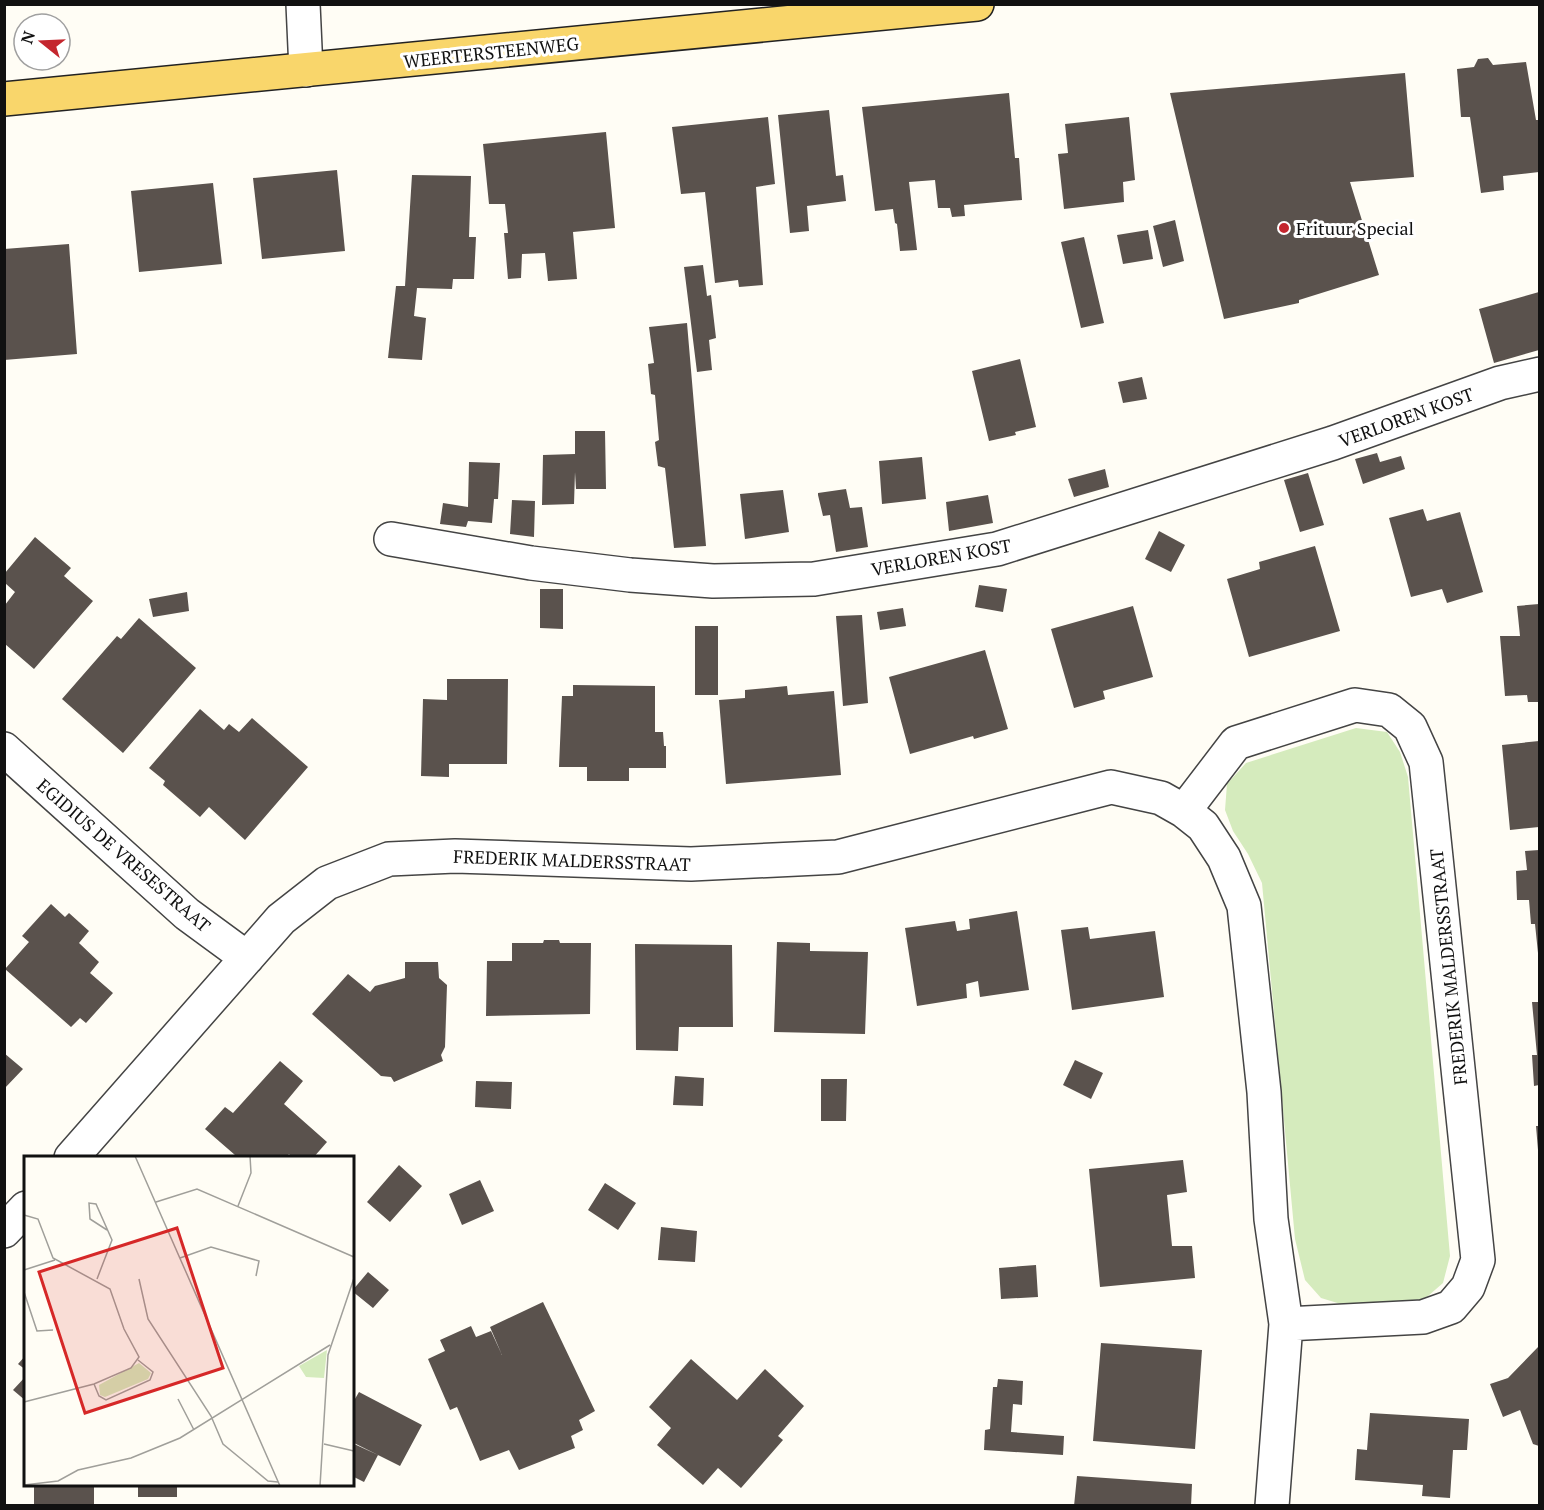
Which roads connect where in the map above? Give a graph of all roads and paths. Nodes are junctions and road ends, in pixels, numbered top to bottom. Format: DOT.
graph roads {
  1 [pos="303,4"];
  2 [pos="977,4"];
  3 [pos="306,70"];
  4 [pos="4,99"];
  5 [pos="1539,374"];
  6 [pos="391,539"];
  7 [pos="4,749"];
  8 [pos="1184,812"];
  9 [pos="247,958"];
  10 [pos="73,1156"];
  11 [pos="24,1210"];
  12 [pos="4,1231"];
  13 [pos="1286,1324"];
  14 [pos="1272,1506"];
  1 -- 3 [label="street"];
  2 -- 3 [label="main road, WEERTERSTEENWEG"];
  3 -- 4 [label="main road, WEERTERSTEENWEG"];
  5 -- 6 [label="street, VERLOREN KOST"];
  7 -- 9 [label="street, EGIDIUS DE VRESESTRAAT"];
  8 -- 9 [label="street, FREDERIK MALDERSSTRAAT"];
  8 -- 13 [label="street, FREDERIK MALDERSSTRAAT"];
  8 -- 13 [label="street, FREDERIK MALDERSSTRAAT"];
  9 -- 10 [label="street, FREDERIK MALDERSSTRAAT"];
  11 -- 12 [label="street"];
  13 -- 14 [label="street, FREDERIK MALDERSSTRAAT"];
}
